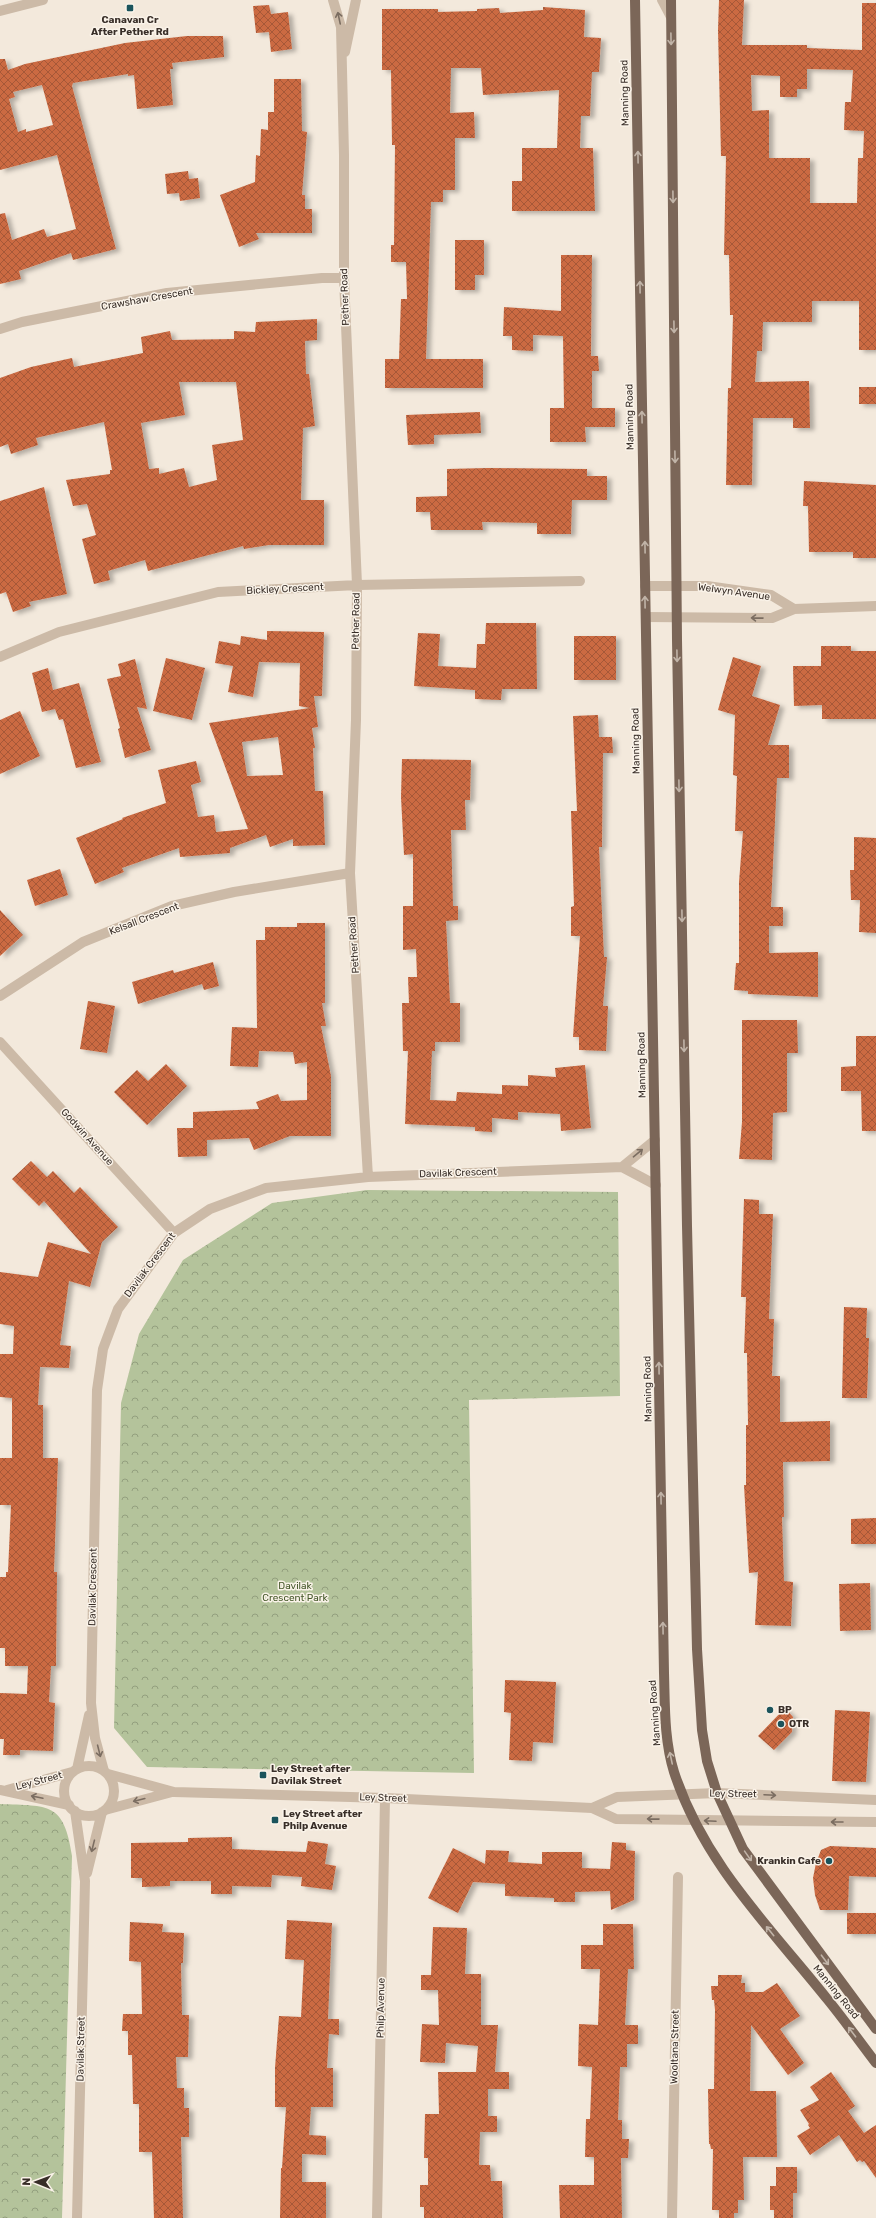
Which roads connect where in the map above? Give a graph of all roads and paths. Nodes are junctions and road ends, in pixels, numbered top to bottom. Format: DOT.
graph roads {
  1 [pos="43,0"];
  2 [pos="333,0"];
  3 [pos="356,0"];
  4 [pos="636,0"];
  5 [pos="662,0"];
  6 [pos="671,0"];
  7 [pos="0,10"];
  8 [pos="671,17"];
  9 [pos="342,65"];
  10 [pos="344,278"];
  11 [pos="0,329"];
  12 [pos="580,581"];
  13 [pos="357,585"];
  14 [pos="645,586"];
  15 [pos="676,586"];
  16 [pos="876,606"];
  17 [pos="794,609"];
  18 [pos="646,617"];
  19 [pos="677,617"];
  20 [pos="0,657"];
  21 [pos="350,873"];
  22 [pos="0,996"];
  23 [pos="0,1042"];
  24 [pos="655,1140"];
  25 [pos="622,1167"];
  26 [pos="368,1177"];
  27 [pos="656,1185"];
  28 [pos="174,1232"];
  29 [pos="91,1703"];
  30 [pos="75,1771"];
  31 [pos="106,1772"];
  32 [pos="3,1790"];
  33 [pos="174,1792"];
  34 [pos="717,1793"];
  35 [pos="683,1795"];
  36 [pos="385,1798"];
  37 [pos="876,1800"];
  38 [pos="72,1808"];
  39 [pos="592,1808"];
  40 [pos="103,1811"];
  41 [pos="692,1820"];
  42 [pos="729,1822"];
  43 [pos="876,1822"];
  44 [pos="678,1877"];
  45 [pos="85,1881"];
  46 [pos="876,2029"];
  47 [pos="876,2063"];
  48 [pos="77,2218"];
  49 [pos="376,2218"];
  50 [pos="672,2218"];
  1 -- 7 [label="street"];
  9 -- 2 [label="street, Pether Road, one-way"];
  3 -- 9 [label="street, Pether Road"];
  14 -- 4 [label="main road, Manning Road, one-way"];
  5 -- 8 [label="street"];
  6 -- 8 [label="main road, Manning Road"];
  8 -- 15 [label="main road, Manning Road, one-way"];
  9 -- 10 [label="street, Pether Road"];
  10 -- 11 [label="street, Crawshaw Crescent"];
  10 -- 13 [label="street, Pether Road"];
  12 -- 13 [label="street, Bickley Crescent"];
  13 -- 20 [label="street, Bickley Crescent"];
  13 -- 21 [label="street, Pether Road"];
  14 -- 15 [label="street, Welwyn Avenue"];
  18 -- 14 [label="main road, Manning Road, one-way"];
  15 -- 17 [label="street, Welwyn Avenue"];
  15 -- 19 [label="main road, Manning Road"];
  16 -- 17 [label="street, Welwyn Avenue"];
  17 -- 19 [label="street, Welwyn Avenue, one-way"];
  18 -- 19 [label="street, Welwyn Avenue"];
  18 -- 24 [label="main road, Manning Road"];
  19 -- 34 [label="main road, Manning Road, one-way"];
  21 -- 22 [label="street, Kelsall Crescent"];
  21 -- 26 [label="street, Pether Road"];
  23 -- 28 [label="street, Godwin Avenue"];
  25 -- 24 [label="street, one-way"];
  24 -- 27 [label="main road, Manning Road"];
  25 -- 26 [label="street, Davilak Crescent"];
  25 -- 27 [label="street"];
  26 -- 28 [label="street, Davilak Crescent"];
  35 -- 27 [label="main road, Manning Road, one-way"];
  28 -- 29 [label="street, Davilak Crescent"];
  29 -- 30 [label="street, Davilak Crescent"];
  29 -- 31 [label="street, Davilak Crescent, one-way"];
  30 -- 31 [label="street, Ley Street"];
  30 -- 32 [label="street, Ley Street"];
  30 -- 38 [label="street, Ley Street"];
  31 -- 33 [label="street, Ley Street"];
  31 -- 40 [label="street"];
  38 -- 32 [label="street, Ley Street, one-way"];
  33 -- 36 [label="street, Ley Street"];
  33 -- 40 [label="street, Ley Street, one-way"];
  34 -- 35 [label="street, Ley Street"];
  34 -- 37 [label="street, Ley Street, one-way"];
  34 -- 42 [label="main road, Manning Road"];
  35 -- 39 [label="street, Ley Street"];
  35 -- 41 [label="main road, Manning Road"];
  36 -- 39 [label="street, Ley Street"];
  36 -- 49 [label="street, Philp Avenue"];
  38 -- 40 [label="street, Ley Street"];
  38 -- 45 [label="street, Davilak Street"];
  41 -- 39 [label="street, Ley Street, one-way"];
  40 -- 45 [label="street, Davilak Street, one-way"];
  42 -- 41 [label="street, Ley Street, one-way"];
  47 -- 41 [label="main road, Manning Road, one-way"];
  43 -- 42 [label="street, Ley Street, one-way"];
  42 -- 46 [label="main road, Manning Road, one-way"];
  44 -- 50 [label="street, Wooltana Street"];
  45 -- 48 [label="street, Davilak Street"];
}
